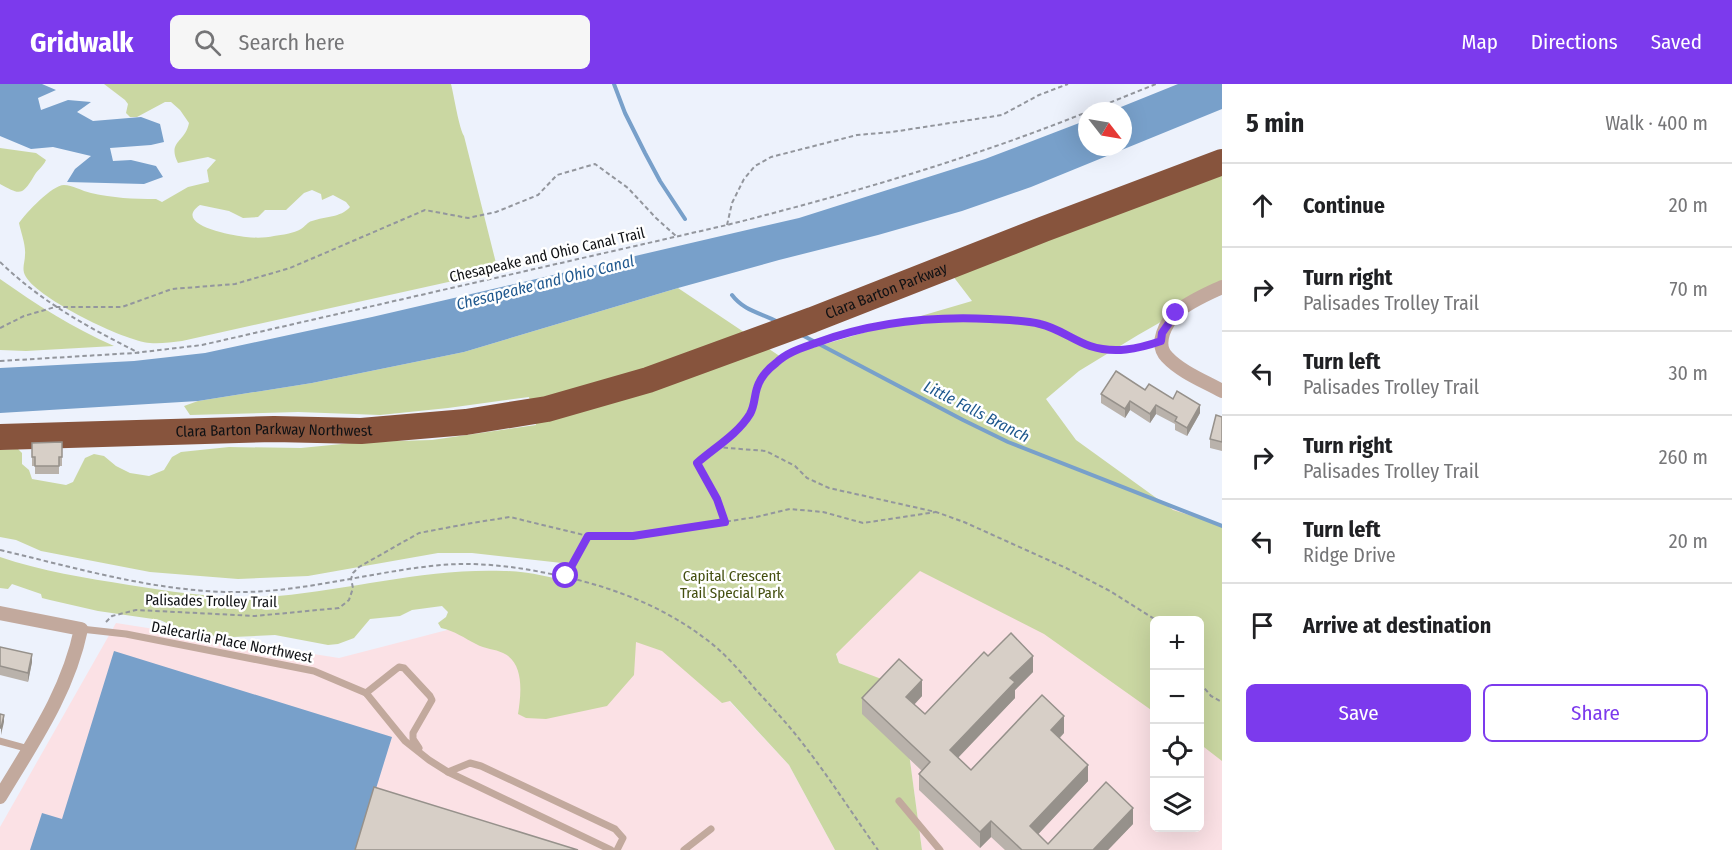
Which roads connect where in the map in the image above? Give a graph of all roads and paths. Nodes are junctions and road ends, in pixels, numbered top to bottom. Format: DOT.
graph roads {
  1 [pos="1068,84"];
  2 [pos="1156,84"];
  3 [pos="1111,102"];
  4 [pos="1078,115"];
  5 [pos="1222,162"];
  6 [pos="727,225"];
  7 [pos="677,237"];
  8 [pos="0,262"];
  9 [pos="1222,287"];
  10 [pos="55,307"];
  11 [pos="0,328"];
  12 [pos="1161,341"];
  13 [pos="139,353"];
  14 [pos="0,361"];
  15 [pos="1222,391"];
  16 [pos="547,409"];
  17 [pos="0,437"];
  18 [pos="716,447"];
  19 [pos="936,512"];
  20 [pos="725,522"];
  21 [pos="588,536"];
  22 [pos="0,550"];
  23 [pos="566,576"];
  24 [pos="351,579"];
  25 [pos="0,613"];
  26 [pos="1150,617"];
  27 [pos="104,624"];
  28 [pos="81,629"];
  29 [pos="1204,688"];
  30 [pos="366,693"];
  31 [pos="1222,702"];
  32 [pos="0,741"];
  33 [pos="29,748"];
  34 [pos="424,756"];
  35 [pos="448,772"];
  36 [pos="0,797"];
  37 [pos="900,801"];
  38 [pos="711,829"];
  39 [pos="611,850"];
  40 [pos="617,850"];
  41 [pos="684,850"];
  42 [pos="878,850"];
  43 [pos="940,850"];
  1 -- 6 [label="path"];
  2 -- 3 [label="path, Chesapeake and Ohio Canal Trail"];
  4 -- 6 [label="path, Chesapeake and Ohio Canal Trail"];
  5 -- 16 [label="highway, Clara Barton Parkway"];
  6 -- 7 [label="path, Chesapeake and Ohio Canal Trail"];
  7 -- 10 [label="path"];
  7 -- 13 [label="path, Chesapeake and Ohio Canal Trail"];
  8 -- 10 [label="path"];
  9 -- 12 [label="street"];
  10 -- 11 [label="path"];
  10 -- 13 [label="path"];
  12 -- 15 [label="street"];
  12 -- 18 [label="path"];
  13 -- 14 [label="path, Chesapeake and Ohio Canal Trail"];
  16 -- 17 [label="highway, Clara Barton Parkway Northwest"];
  18 -- 19 [label="path"];
  18 -- 20 [label="path"];
  19 -- 20 [label="path, Palisades Trolley Trail"];
  19 -- 26 [label="path"];
  20 -- 21 [label="path, Palisades Trolley Trail"];
  21 -- 23 [label="path"];
  21 -- 24 [label="path, Palisades Trolley Trail"];
  22 -- 24 [label="path"];
  23 -- 24 [label="path"];
  23 -- 42 [label="path"];
  24 -- 27 [label="path, Palisades Trolley Trail"];
  25 -- 28 [label="street"];
  28 -- 30 [label="lane, Dalecarlia Place Northwest"];
  28 -- 33 [label="street"];
  29 -- 31 [label="path"];
  30 -- 34 [label="lane, Dalecarlia Place Northwest"];
  30 -- 34 [label="lane"];
  32 -- 33 [label="lane"];
  33 -- 36 [label="street"];
  34 -- 35 [label="lane, Dalecarlia Place Northwest"];
  35 -- 39 [label="lane, Dalecarlia Place Northwest"];
  35 -- 40 [label="lane"];
  37 -- 43 [label="lane"];
  38 -- 41 [label="lane"];
}
